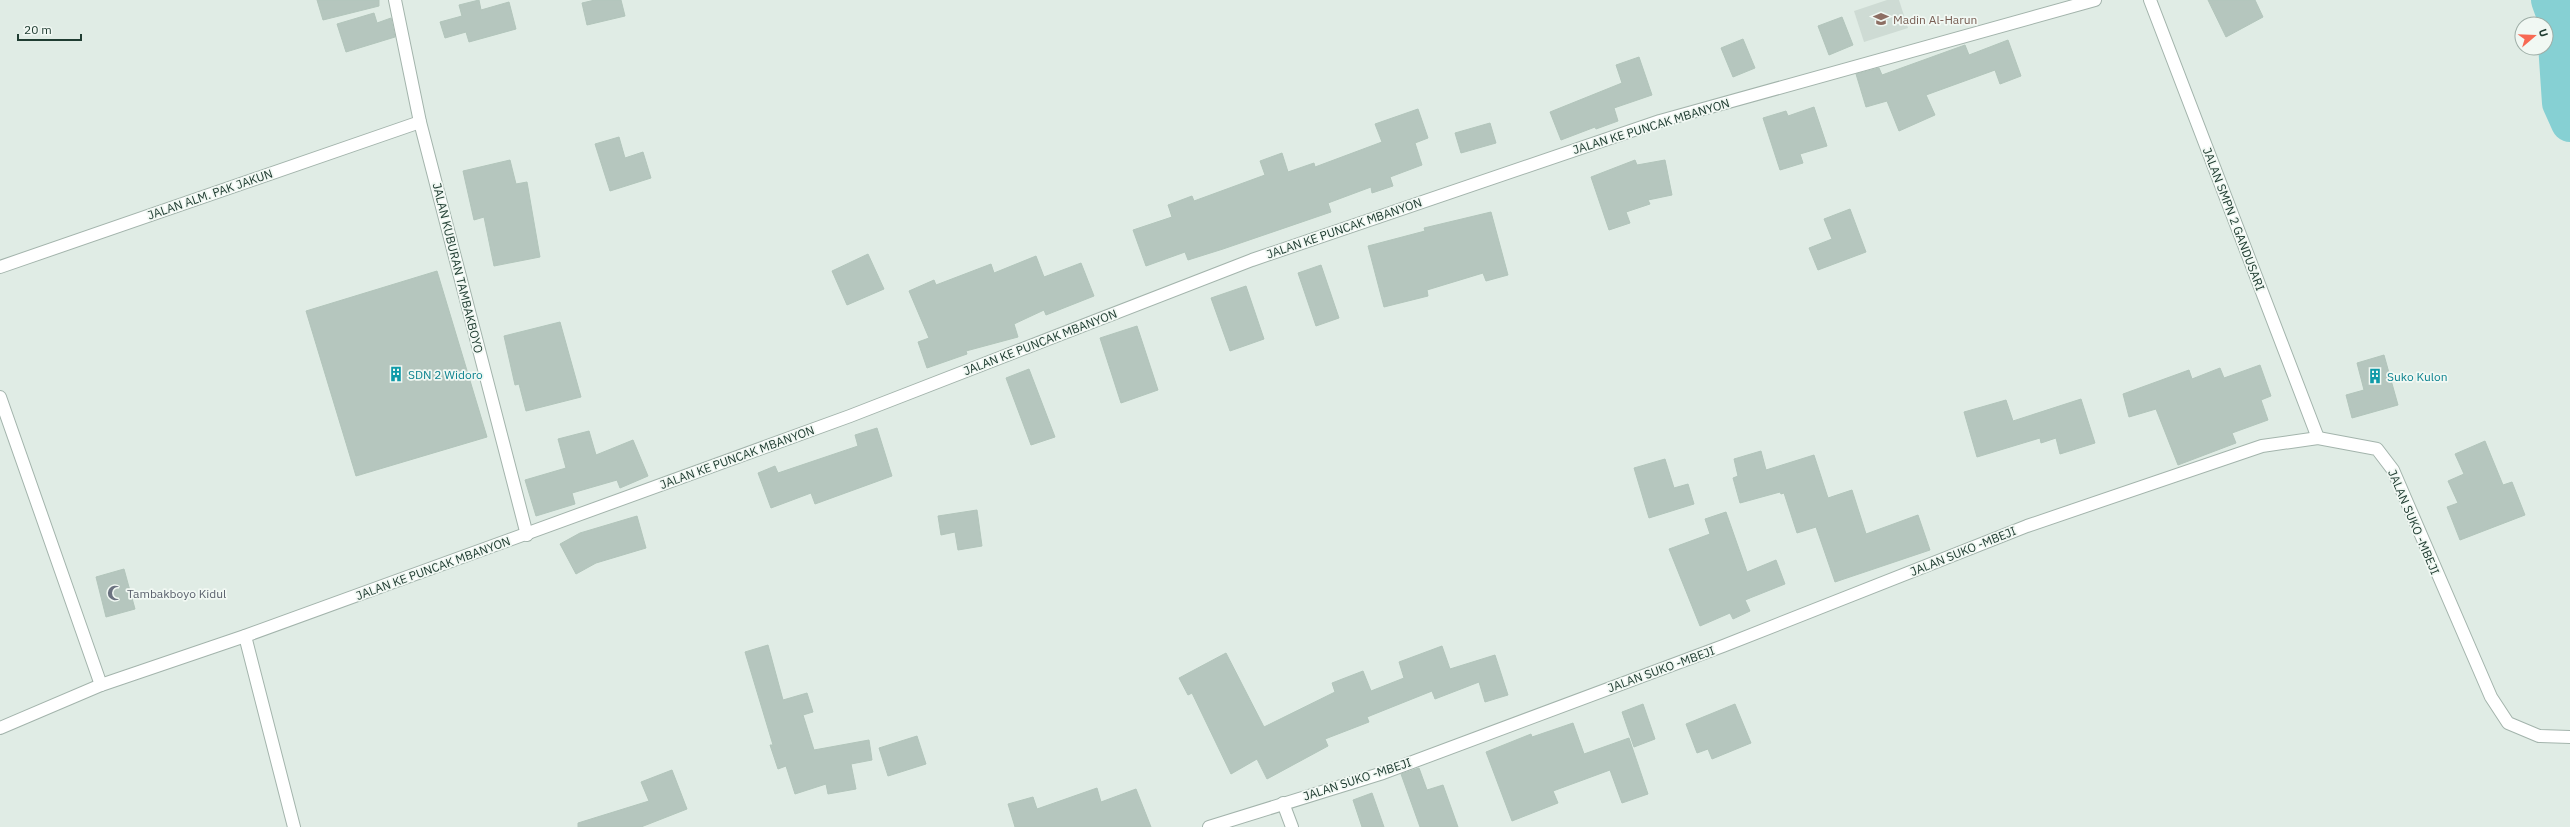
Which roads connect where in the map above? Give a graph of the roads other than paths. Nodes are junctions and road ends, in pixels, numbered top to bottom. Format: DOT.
graph roads {
  1 [pos="395,0"];
  2 [pos="2095,0"];
  3 [pos="2150,0"];
  4 [pos="420,122"];
  5 [pos="0,267"];
  6 [pos="0,397"];
  7 [pos="2318,438"];
  8 [pos="527,534"];
  9 [pos="245,636"];
  10 [pos="101,685"];
  11 [pos="0,728"];
  12 [pos="2570,737"];
  13 [pos="1283,803"];
  14 [pos="294,827"];
  15 [pos="1209,827"];
  16 [pos="1292,827"];
  1 -- 4 [label="street, JALAN KUBURAN TAMBAKBOYO"];
  2 -- 8 [label="street, JALAN KE PUNCAK MBANYON"];
  3 -- 7 [label="street, JALAN SMPN 2 GANDUSARI"];
  4 -- 5 [label="street, JALAN ALM. PAK JAKUN"];
  4 -- 8 [label="street, JALAN KUBURAN TAMBAKBOYO"];
  6 -- 10 [label="street"];
  7 -- 12 [label="street, JALAN SUKO -MBEJI"];
  7 -- 13 [label="street, JALAN SUKO -MBEJI"];
  8 -- 9 [label="street, JALAN KE PUNCAK MBANYON"];
  9 -- 10 [label="street, JALAN KE PUNCAK MBANYON"];
  9 -- 14 [label="street"];
  10 -- 11 [label="street, JALAN KE PUNCAK MBANYON"];
  13 -- 15 [label="street, JALAN SUKO -MBEJI"];
  13 -- 16 [label="street"];
}
